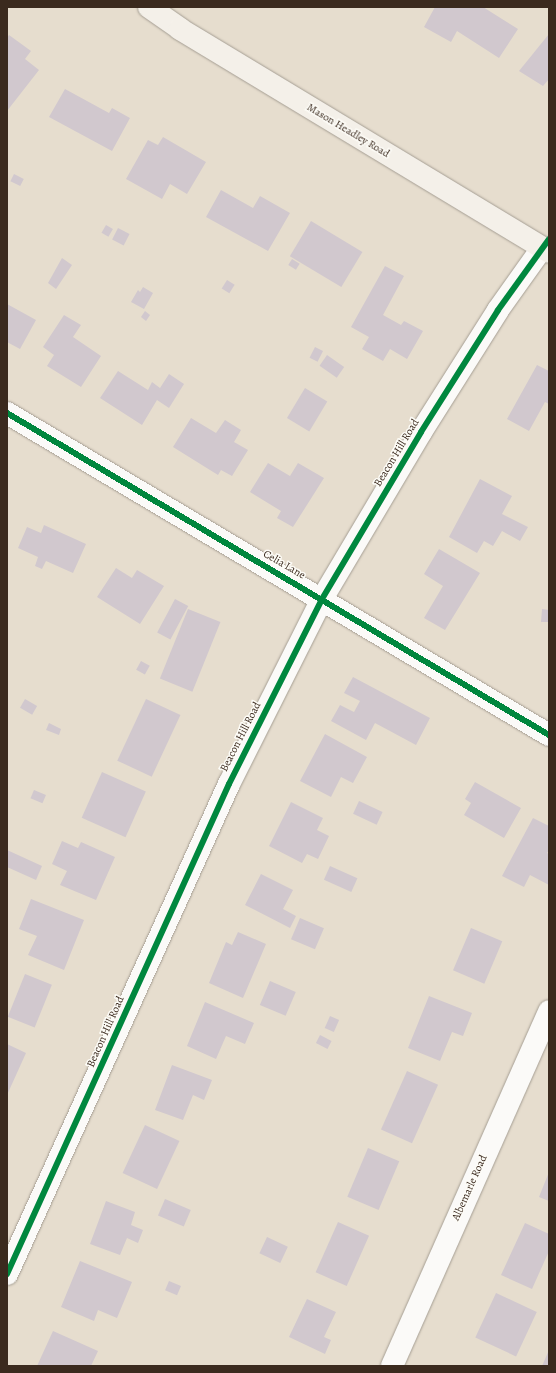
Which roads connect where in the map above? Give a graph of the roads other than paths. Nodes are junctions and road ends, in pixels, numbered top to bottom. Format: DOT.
graph roads {
  1 [pos="149,7"];
  2 [pos="547,247"];
  3 [pos="7,414"];
  4 [pos="322,599"];
  5 [pos="549,735"];
  6 [pos="549,1011"];
  7 [pos="7,1274"];
  8 [pos="392,1366"];
  1 -- 2 [label="main road, Mason Headley Road"];
  2 -- 4 [label="street, Beacon Hill Road"];
  3 -- 4 [label="street, Celia Lane"];
  4 -- 5 [label="street, Celia Lane"];
  4 -- 7 [label="street, Beacon Hill Road"];
  6 -- 8 [label="street, Albemarle Road"];
}
